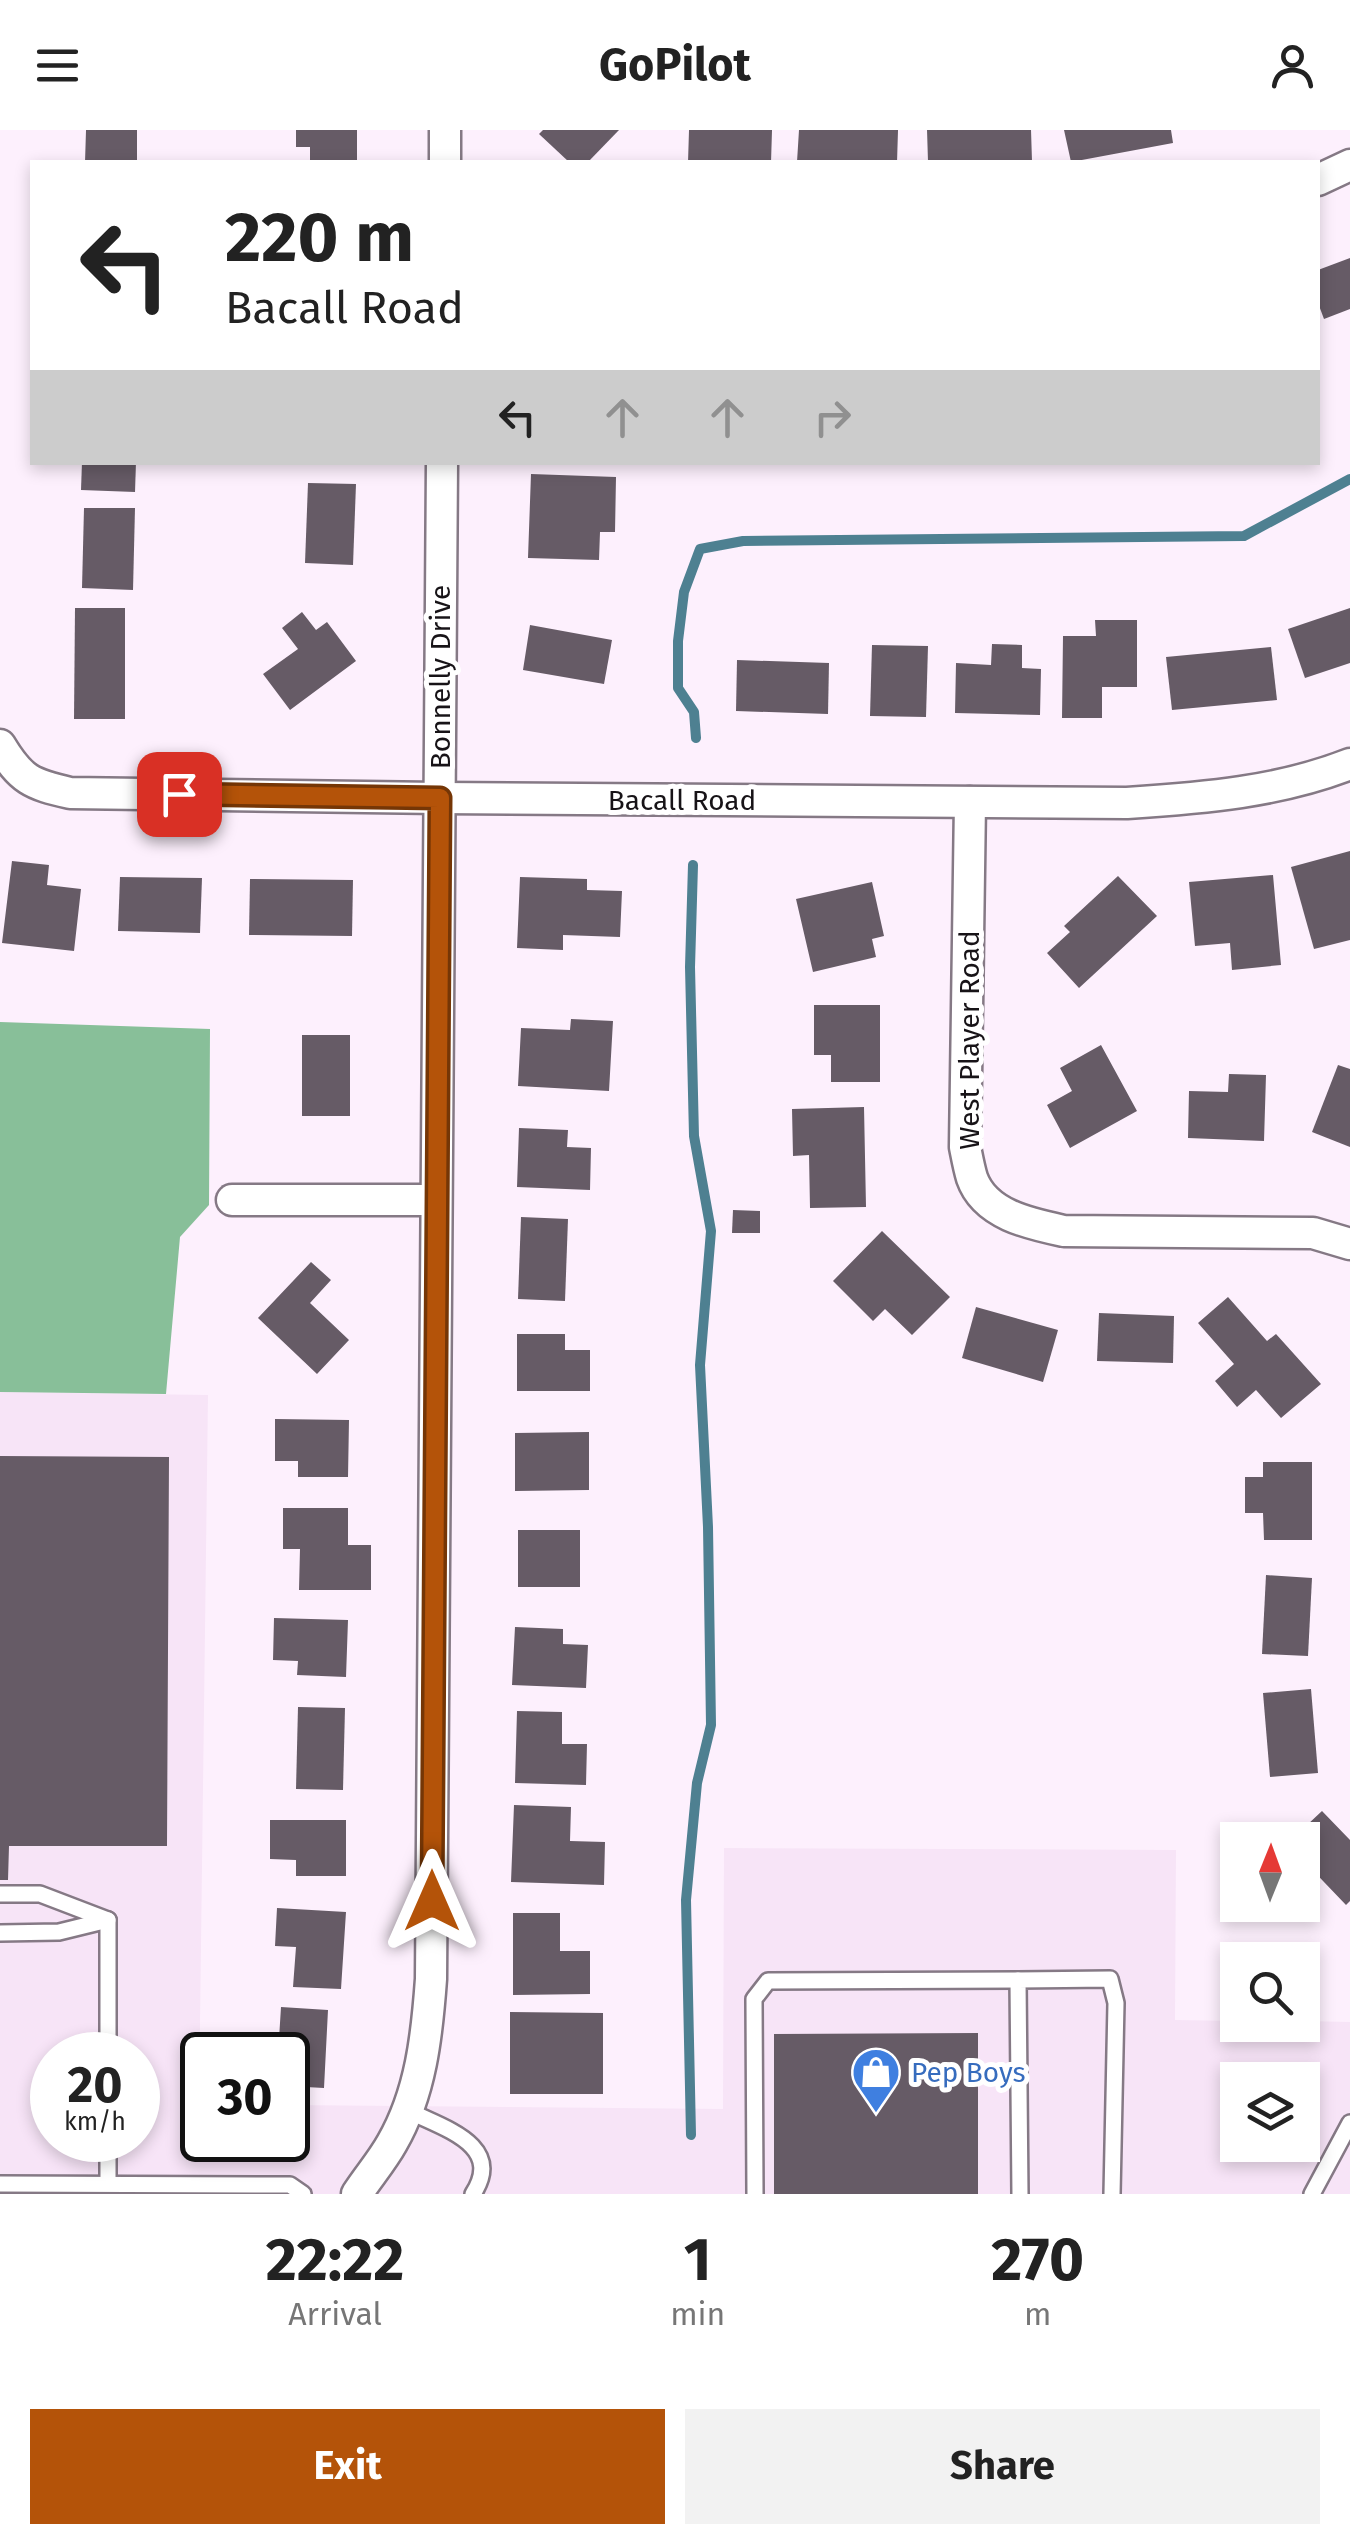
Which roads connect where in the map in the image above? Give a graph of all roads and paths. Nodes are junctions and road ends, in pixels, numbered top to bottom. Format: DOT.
graph roads {
  1 [pos="445,130"];
  2 [pos="445,160"];
  3 [pos="1350,165"];
  4 [pos="1320,179"];
  5 [pos="442,465"];
  6 [pos="8,757"];
  7 [pos="1350,764"];
  8 [pos="440,798"];
  9 [pos="970,802"];
  10 [pos="232,1200"];
  11 [pos="436,1200"];
  12 [pos="1350,1244"];
  13 [pos="0,1894"];
  14 [pos="108,1920"];
  15 [pos="0,1933"];
  16 [pos="1018,1980"];
  17 [pos="108,2032"];
  18 [pos="407,2110"];
  19 [pos="1350,2123"];
  20 [pos="108,2162"];
  21 [pos="108,2183"];
  22 [pos="0,2184"];
  23 [pos="303,2194"];
  24 [pos="357,2194"];
  25 [pos="473,2194"];
  26 [pos="755,2194"];
  27 [pos="1020,2194"];
  28 [pos="1112,2194"];
  29 [pos="1312,2194"];
  1 -- 2 [label="street"];
  3 -- 4 [label="street"];
  5 -- 8 [label="street, Bonnelly Drive"];
  6 -- 8 [label="street, Bacall Road"];
  7 -- 9 [label="street, Bacall Road"];
  8 -- 9 [label="street, Bacall Road"];
  8 -- 11 [label="street, Bonnelly Drive"];
  9 -- 12 [label="street, West Player Road"];
  10 -- 11 [label="street"];
  11 -- 18 [label="street, Bonnelly Drive"];
  13 -- 14 [label="lane"];
  14 -- 15 [label="lane"];
  14 -- 17 [label="lane"];
  16 -- 26 [label="lane"];
  16 -- 27 [label="lane"];
  16 -- 28 [label="lane"];
  18 -- 24 [label="street, Bonnelly Drive"];
  18 -- 25 [label="lane"];
  19 -- 29 [label="lane"];
  20 -- 21 [label="lane"];
  21 -- 22 [label="lane"];
  21 -- 23 [label="lane"];
}
